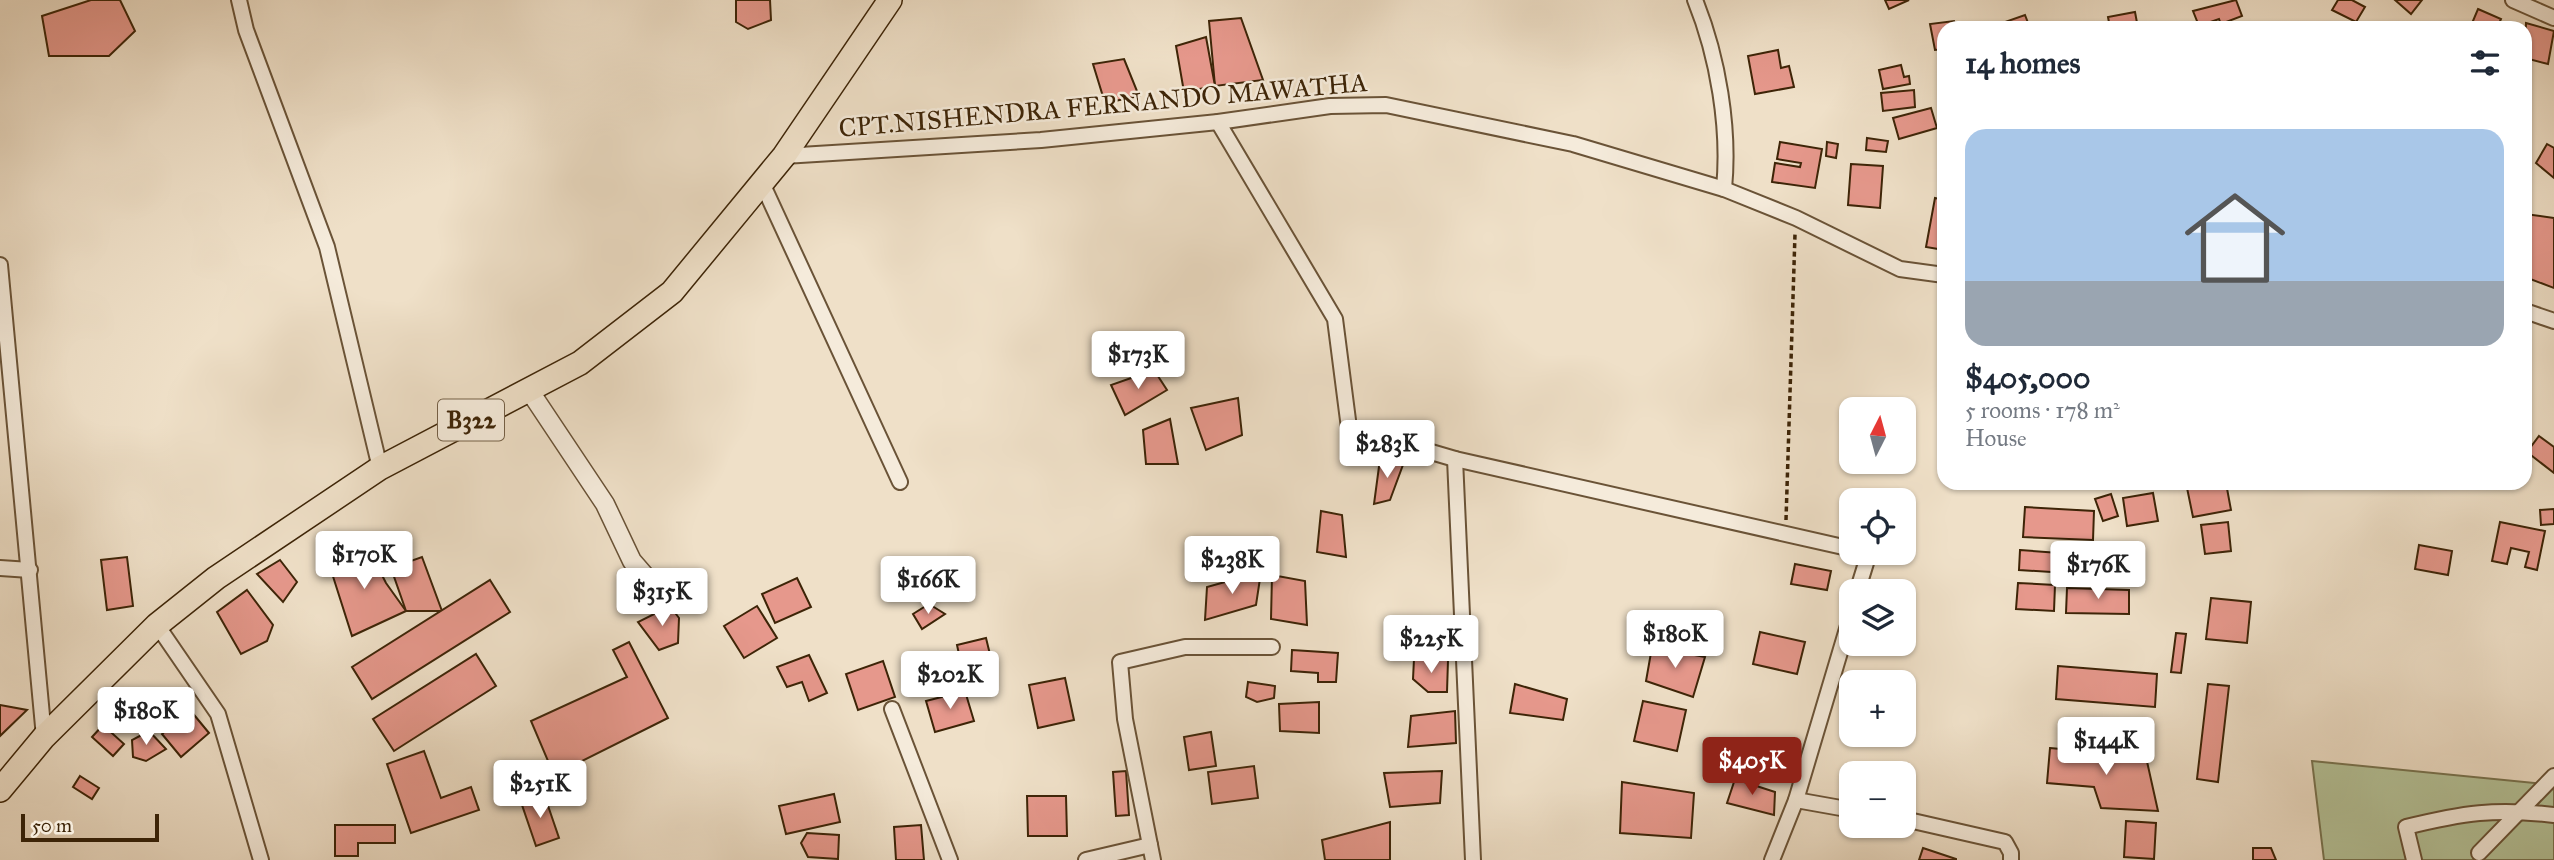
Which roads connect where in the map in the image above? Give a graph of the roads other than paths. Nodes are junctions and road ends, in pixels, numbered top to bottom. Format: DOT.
graph roads {
  1 [pos="239,0"];
  2 [pos="890,0"];
  3 [pos="1695,0"];
  4 [pos="2513,0"];
  5 [pos="2554,18"];
  6 [pos="1218,122"];
  7 [pos="784,156"];
  8 [pos="762,183"];
  9 [pos="1724,189"];
  10 [pos="0,265"];
  11 [pos="1937,274"];
  12 [pos="2532,313"];
  13 [pos="2554,321"];
  14 [pos="529,390"];
  15 [pos="1455,459"];
  16 [pos="380,468"];
  17 [pos="900,482"];
  18 [pos="1839,545"];
  19 [pos="0,568"];
  20 [pos="30,570"];
  21 [pos="658,591"];
  22 [pos="157,625"];
  23 [pos="1272,647"];
  24 [pos="1839,656"];
  25 [pos="892,709"];
  26 [pos="44,737"];
  27 [pos="2554,776"];
  28 [pos="0,790"];
  29 [pos="1797,800"];
  30 [pos="1839,808"];
  31 [pos="2518,811"];
  32 [pos="2554,815"];
  33 [pos="1916,822"];
  34 [pos="1151,853"];
  35 [pos="2479,853"];
  36 [pos="261,860"];
  37 [pos="950,860"];
  38 [pos="1086,860"];
  39 [pos="1473,860"];
  40 [pos="1772,860"];
  41 [pos="2011,860"];
  42 [pos="2414,860"];
  1 -- 16 [label="street"];
  2 -- 7 [label="main road, B322"];
  3 -- 9 [label="street"];
  4 -- 5 [label="street"];
  6 -- 7 [label="street, CPT.NISHENDRA FERNANDO MAWATHA"];
  6 -- 9 [label="street, CPT.NISHENDRA FERNANDO MAWATHA"];
  6 -- 15 [label="street"];
  7 -- 8 [label="main road, B322"];
  8 -- 14 [label="main road, B322"];
  8 -- 17 [label="street"];
  9 -- 11 [label="street, CPT.NISHENDRA FERNANDO MAWATHA"];
  10 -- 20 [label="street"];
  12 -- 13 [label="street"];
  14 -- 16 [label="main road, B322"];
  14 -- 21 [label="street"];
  15 -- 18 [label="street"];
  15 -- 39 [label="street"];
  16 -- 22 [label="main road, B322"];
  19 -- 20 [label="street"];
  20 -- 26 [label="street"];
  22 -- 26 [label="main road, B322"];
  22 -- 36 [label="street"];
  23 -- 34 [label="street"];
  24 -- 29 [label="street"];
  25 -- 37 [label="street"];
  26 -- 28 [label="main road, B322"];
  27 -- 31 [label="street"];
  29 -- 30 [label="street"];
  29 -- 40 [label="street"];
  31 -- 32 [label="street"];
  31 -- 35 [label="street"];
  31 -- 42 [label="street"];
  33 -- 41 [label="street"];
  34 -- 38 [label="street"];
}
